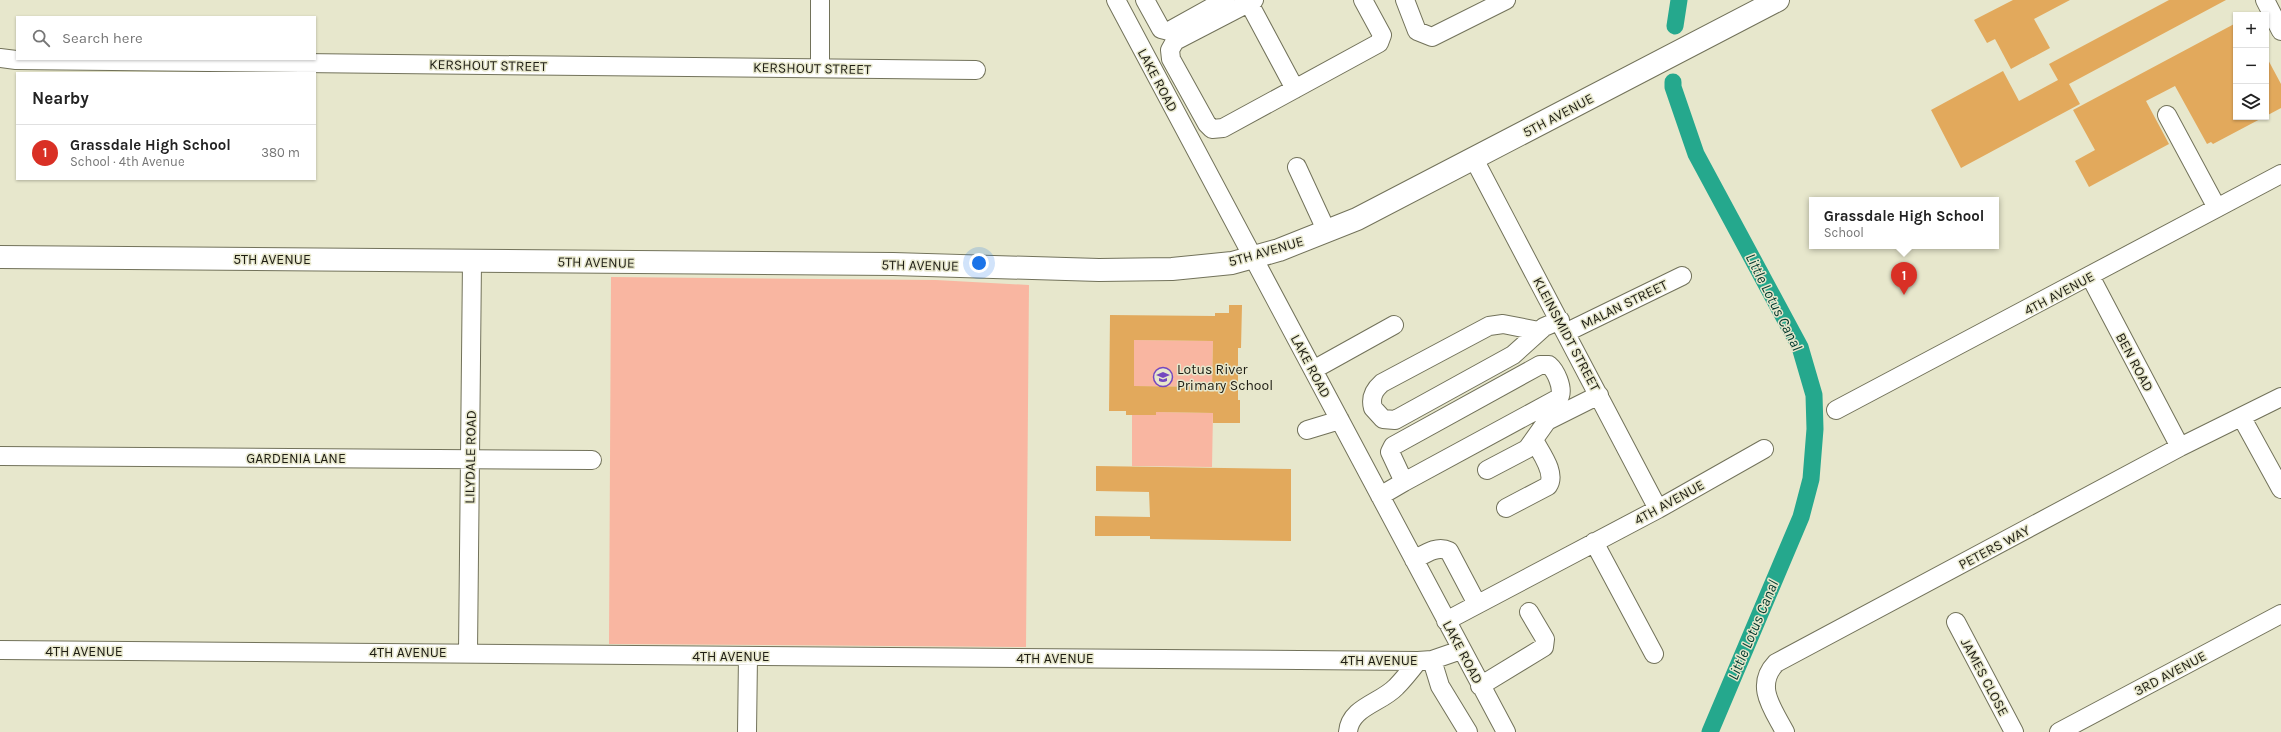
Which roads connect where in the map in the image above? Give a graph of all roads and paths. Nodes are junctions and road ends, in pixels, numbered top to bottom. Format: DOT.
graph roads {
  1 [pos="820,0"];
  2 [pos="1116,0"];
  3 [pos="1146,0"];
  4 [pos="1225,0"];
  5 [pos="1363,0"];
  6 [pos="1405,0"];
  7 [pos="1506,0"];
  8 [pos="1778,0"];
  9 [pos="2266,0"];
  10 [pos="1251,1"];
  11 [pos="2281,31"];
  12 [pos="0,58"];
  13 [pos="820,68"];
  14 [pos="976,70"];
  15 [pos="1295,89"];
  16 [pos="2167,114"];
  17 [pos="1474,159"];
  18 [pos="1297,167"];
  19 [pos="2281,174"];
  20 [pos="2217,208"];
  21 [pos="1327,232"];
  22 [pos="0,257"];
  23 [pos="1254,258"];
  24 [pos="472,261"];
  25 [pos="1682,276"];
  26 [pos="2090,276"];
  27 [pos="1394,325"];
  28 [pos="1564,326"];
  29 [pos="1540,331"];
  30 [pos="1314,370"];
  31 [pos="1599,395"];
  32 [pos="2281,397"];
  33 [pos="1836,410"];
  34 [pos="2242,418"];
  35 [pos="1340,420"];
  36 [pos="1307,430"];
  37 [pos="1534,440"];
  38 [pos="2180,447"];
  39 [pos="1764,449"];
  40 [pos="0,456"];
  41 [pos="469,459"];
  42 [pos="592,460"];
  43 [pos="1486,470"];
  44 [pos="1404,482"];
  45 [pos="2281,489"];
  46 [pos="1380,496"];
  47 [pos="1506,508"];
  48 [pos="1658,509"];
  49 [pos="1594,542"];
  50 [pos="1414,560"];
  51 [pos="1477,604"];
  52 [pos="1529,612"];
  53 [pos="2281,614"];
  54 [pos="1446,621"];
  55 [pos="1956,622"];
  56 [pos="0,650"];
  57 [pos="1461,650"];
  58 [pos="468,652"];
  59 [pos="1654,654"];
  60 [pos="748,656"];
  61 [pos="1425,660"];
  62 [pos="1480,686"];
  63 [pos="747,732"];
  64 [pos="1348,732"];
  65 [pos="1468,732"];
  66 [pos="1506,732"];
  67 [pos="1786,732"];
  68 [pos="2014,732"];
  69 [pos="2059,732"];
  1 -- 13 [label="street"];
  2 -- 23 [label="street, LAKE ROAD"];
  3 -- 4 [label="street"];
  5 -- 15 [label="street"];
  6 -- 7 [label="street"];
  8 -- 17 [label="main road, 5TH AVENUE"];
  9 -- 11 [label="street"];
  10 -- 15 [label="street"];
  10 -- 15 [label="street"];
  12 -- 13 [label="street, KERSHOUT STREET"];
  13 -- 14 [label="street, KERSHOUT STREET"];
  16 -- 20 [label="street"];
  17 -- 21 [label="main road, 5TH AVENUE"];
  17 -- 28 [label="street, KLEINSMIDT STREET"];
  18 -- 21 [label="street"];
  19 -- 20 [label="street, 4TH AVENUE"];
  20 -- 26 [label="street, 4TH AVENUE"];
  21 -- 23 [label="main road, 5TH AVENUE"];
  22 -- 24 [label="main road, 5TH AVENUE"];
  23 -- 24 [label="main road, 5TH AVENUE"];
  23 -- 30 [label="street, LAKE ROAD"];
  24 -- 41 [label="street, LILYDALE ROAD"];
  25 -- 28 [label="street, MALAN STREET"];
  26 -- 33 [label="street, 4TH AVENUE"];
  26 -- 38 [label="street, BEN ROAD"];
  27 -- 30 [label="street"];
  28 -- 29 [label="street, MALAN STREET"];
  28 -- 31 [label="street, KLEINSMIDT STREET"];
  29 -- 29 [label="street, MALAN STREET"];
  30 -- 35 [label="street, LAKE ROAD"];
  31 -- 37 [label="street"];
  31 -- 48 [label="street, KLEINSMIDT STREET"];
  32 -- 34 [label="street, PETERS WAY"];
  34 -- 38 [label="street, PETERS WAY"];
  34 -- 45 [label="street"];
  35 -- 36 [label="street"];
  35 -- 46 [label="street, LAKE ROAD"];
  37 -- 43 [label="street"];
  37 -- 47 [label="street"];
  38 -- 67 [label="street, PETERS WAY"];
  39 -- 48 [label="street, 4TH AVENUE"];
  40 -- 41 [label="street, GARDENIA LANE"];
  41 -- 42 [label="street, GARDENIA LANE"];
  41 -- 58 [label="street, LILYDALE ROAD"];
  44 -- 44 [label="street"];
  44 -- 46 [label="street"];
  46 -- 50 [label="street, LAKE ROAD"];
  48 -- 49 [label="street, 4TH AVENUE"];
  49 -- 51 [label="street, 4TH AVENUE"];
  49 -- 59 [label="street"];
  50 -- 51 [label="street"];
  50 -- 54 [label="street, LAKE ROAD"];
  51 -- 54 [label="street, 4TH AVENUE"];
  52 -- 62 [label="street"];
  53 -- 69 [label="street, 3RD AVENUE"];
  54 -- 57 [label="street, LAKE ROAD"];
  55 -- 68 [label="street, JAMES CLOSE"];
  56 -- 58 [label="street, 4TH AVENUE"];
  57 -- 61 [label="street, 4TH AVENUE"];
  57 -- 62 [label="street, LAKE ROAD"];
  58 -- 60 [label="street, 4TH AVENUE"];
  60 -- 61 [label="street, 4TH AVENUE"];
  60 -- 63 [label="street"];
  61 -- 64 [label="street"];
  61 -- 65 [label="street"];
  62 -- 66 [label="street, LAKE ROAD"];
}
